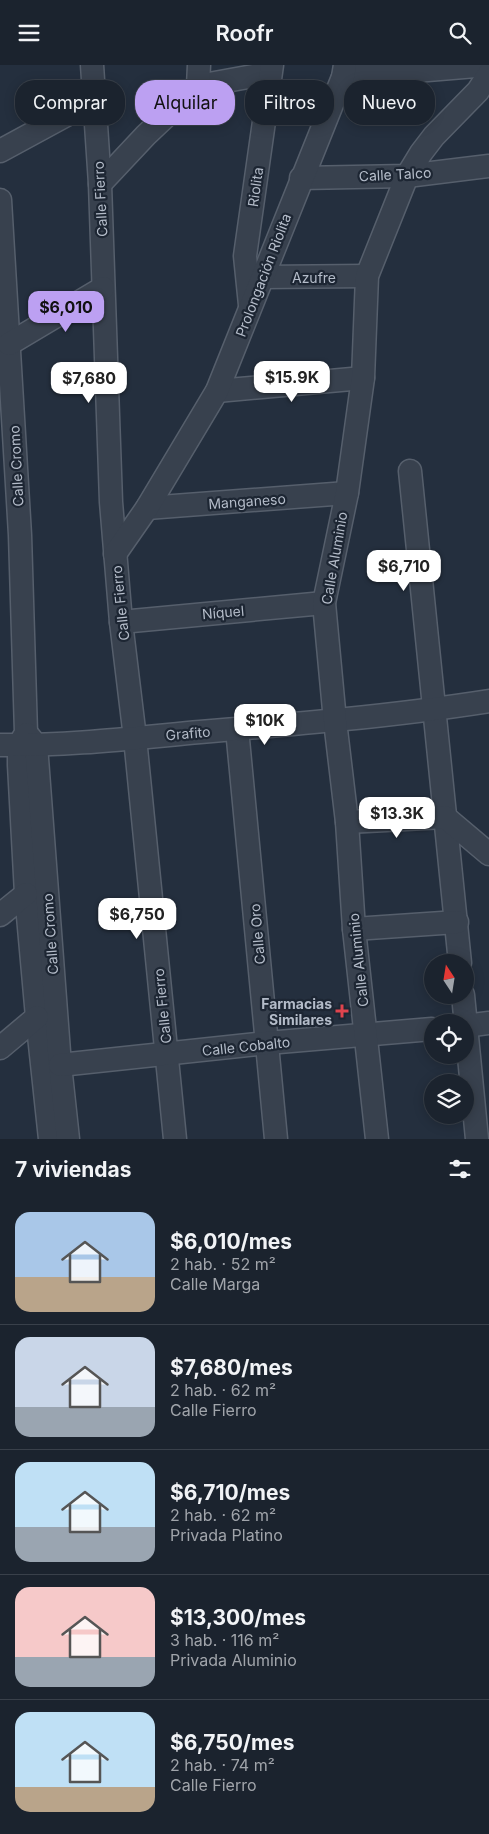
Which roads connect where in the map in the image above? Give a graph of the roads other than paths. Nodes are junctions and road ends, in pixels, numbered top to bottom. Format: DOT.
graph roads {
  1 [pos="92,65"];
  2 [pos="489,65"];
  3 [pos="271,69"];
  4 [pos="344,71"];
  5 [pos="489,73"];
  6 [pos="198,75"];
  7 [pos="93,80"];
  8 [pos="48,125"];
  9 [pos="96,125"];
  10 [pos="0,151"];
  11 [pos="489,166"];
  12 [pos="407,176"];
  13 [pos="301,178"];
  14 [pos="100,184"];
  15 [pos="0,200"];
  16 [pos="262,277"];
  17 [pos="367,277"];
  18 [pos="103,288"];
  19 [pos="250,309"];
  20 [pos="9,345"];
  21 [pos="363,377"];
  22 [pos="217,391"];
  23 [pos="410,471"];
  24 [pos="346,493"];
  25 [pos="147,508"];
  26 [pos="115,554"];
  27 [pos="324,603"];
  28 [pos="121,622"];
  29 [pos="489,701"];
  30 [pos="435,709"];
  31 [pos="334,721"];
  32 [pos="237,729"];
  33 [pos="135,738"];
  34 [pos="20,742"];
  35 [pos="445,817"];
  36 [pos="347,823"];
  37 [pos="489,854"];
  38 [pos="26,894"];
  39 [pos="0,915"];
  40 [pos="457,922"];
  41 [pos="354,929"];
  42 [pos="459,954"];
  43 [pos="37,1017"];
  44 [pos="489,1023"];
  45 [pos="474,1025"];
  46 [pos="424,1030"];
  47 [pos="366,1034"];
  48 [pos="267,1043"];
  49 [pos="0,1048"];
  50 [pos="167,1054"];
  51 [pos="470,1064"];
  52 [pos="60,1065"];
  53 [pos="50,1139"];
  54 [pos="68,1139"];
  55 [pos="175,1139"];
  56 [pos="276,1139"];
  57 [pos="377,1139"];
  58 [pos="477,1139"];
  1 -- 7 [label="street, Calle Fierro"];
  2 -- 4 [label="street"];
  3 -- 6 [label="street"];
  3 -- 19 [label="street, Riolita"];
  4 -- 13 [label="street, Prolongación Riolita"];
  5 -- 12 [label="street, Calle Aluminio"];
  6 -- 14 [label="street"];
  8 -- 10 [label="street"];
  9 -- 14 [label="street, Calle Fierro"];
  11 -- 12 [label="street, Calle Talco"];
  12 -- 13 [label="street, Calle Talco"];
  12 -- 17 [label="street, Calle Aluminio"];
  13 -- 16 [label="street, Prolongación Riolita"];
  14 -- 18 [label="street, Calle Fierro"];
  15 -- 20 [label="street, Calle Cromo"];
  16 -- 17 [label="street, Azufre"];
  16 -- 19 [label="street, Prolongación Riolita"];
  17 -- 21 [label="street, Calle Aluminio"];
  18 -- 20 [label="street"];
  18 -- 26 [label="street, Calle Fierro"];
  19 -- 22 [label="street, Prolongación Riolita"];
  20 -- 34 [label="street, Calle Cromo"];
  21 -- 22 [label="street"];
  21 -- 24 [label="street, Calle Aluminio"];
  22 -- 25 [label="street, Prolongación Riolita"];
  23 -- 30 [label="street"];
  24 -- 25 [label="street, Manganeso"];
  24 -- 27 [label="street, Calle Aluminio"];
  25 -- 26 [label="street, Prolongación Riolita"];
  26 -- 28 [label="street, Calle Fierro"];
  27 -- 28 [label="street, Níquel"];
  27 -- 31 [label="street, Calle Aluminio"];
  28 -- 33 [label="street, Calle Fierro"];
  29 -- 30 [label="street, Grafito"];
  30 -- 31 [label="street, Grafito"];
  30 -- 35 [label="street"];
  31 -- 32 [label="street, Grafito"];
  31 -- 36 [label="street, Calle Aluminio"];
  32 -- 33 [label="street, Grafito"];
  32 -- 48 [label="street, Calle Oro"];
  33 -- 34 [label="street, Grafito"];
  33 -- 50 [label="street, Calle Fierro"];
  34 -- 38 [label="street, Calle Cromo"];
  34 -- 52 [label="street, Calle Cromo"];
  35 -- 36 [label="street"];
  35 -- 37 [label="street"];
  35 -- 40 [label="street"];
  36 -- 41 [label="street, Calle Aluminio"];
  38 -- 39 [label="street"];
  38 -- 43 [label="street, Calle Cromo"];
  40 -- 41 [label="street"];
  40 -- 42 [label="street"];
  41 -- 47 [label="street, Calle Aluminio"];
  43 -- 49 [label="street"];
  43 -- 53 [label="street, Calle Cromo"];
  44 -- 45 [label="street"];
  46 -- 47 [label="street, Calle Cobalto"];
  47 -- 48 [label="street, Calle Cobalto"];
  47 -- 57 [label="street, Calle Aluminio"];
  48 -- 50 [label="street, Calle Cobalto"];
  48 -- 56 [label="street, Calle Oro"];
  50 -- 52 [label="street, Calle Cobalto"];
  50 -- 55 [label="street, Calle Fierro"];
  51 -- 58 [label="street"];
  52 -- 54 [label="street, Calle Cromo"];
}
